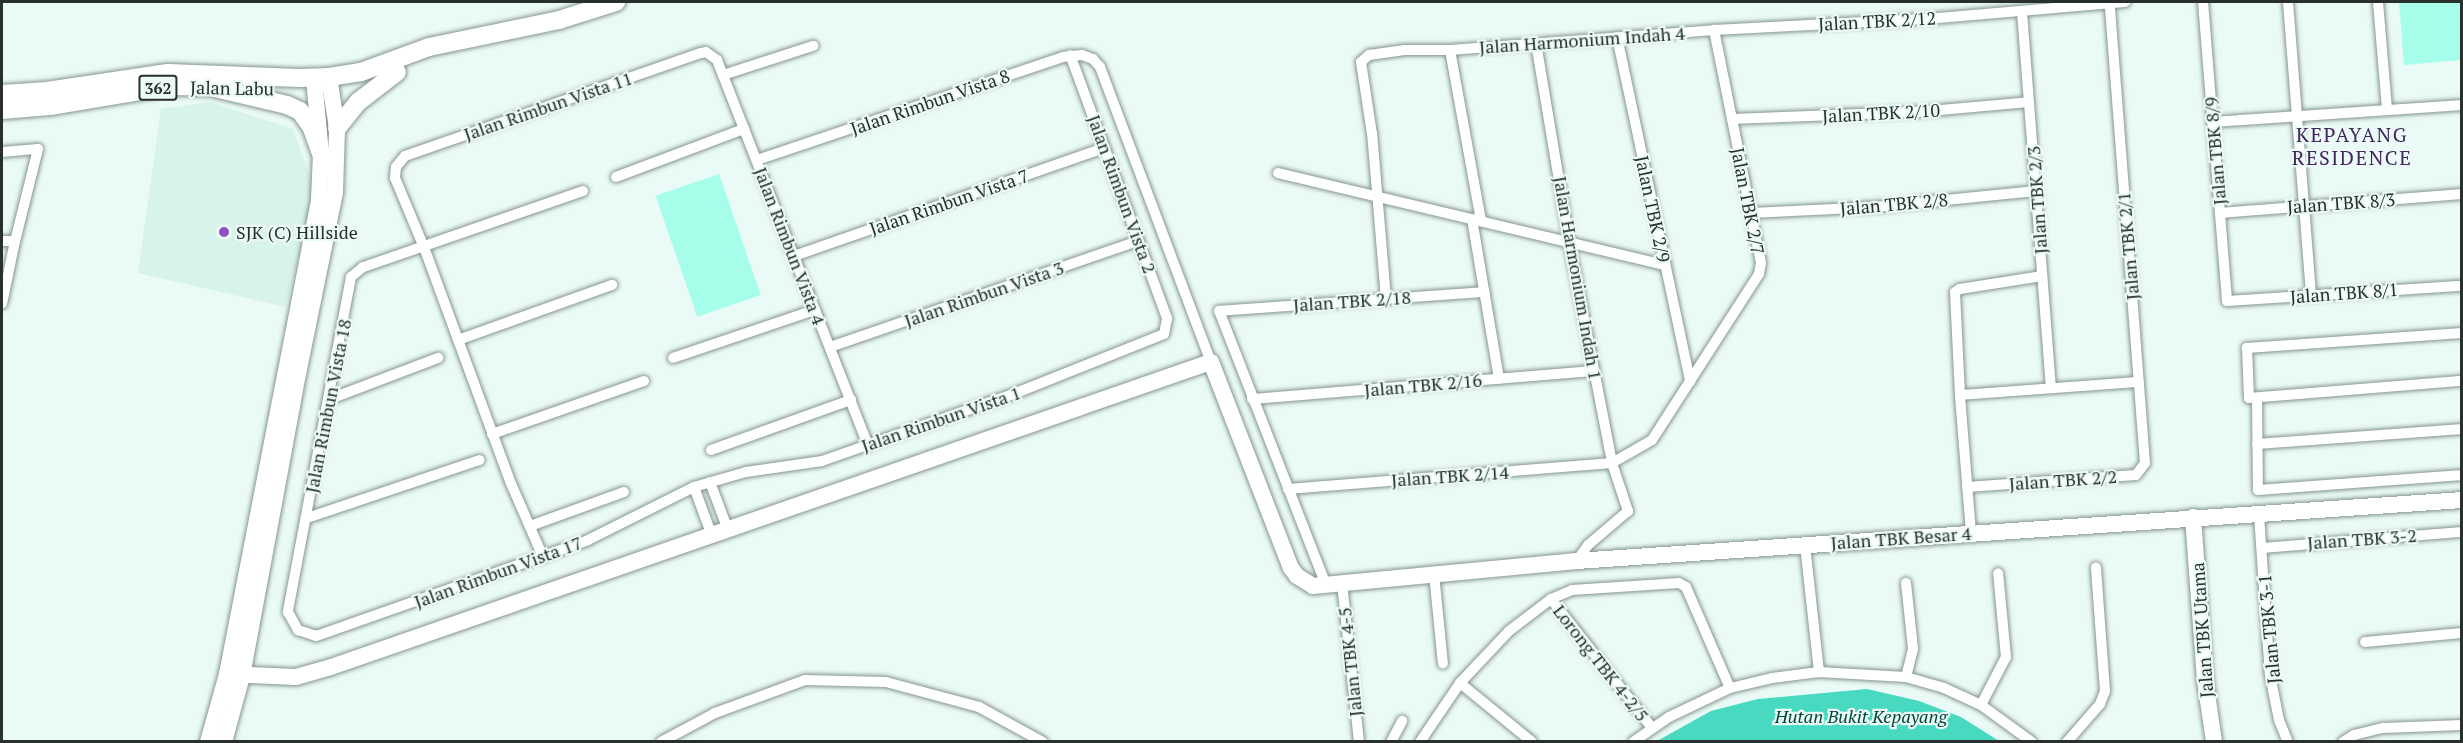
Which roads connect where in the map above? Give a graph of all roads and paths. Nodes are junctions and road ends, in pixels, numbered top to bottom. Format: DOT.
graph roads {
  1 [pos="616,2"];
  2 [pos="2126,2"];
  3 [pos="2203,2"];
  4 [pos="2288,2"];
  5 [pos="2378,2"];
  6 [pos="2110,3"];
  7 [pos="2022,12"];
  8 [pos="1714,30"];
  9 [pos="1617,37"];
  10 [pos="454,43"];
  11 [pos="1536,43"];
  12 [pos="813,46"];
  13 [pos="1450,50"];
  14 [pos="706,52"];
  15 [pos="1071,55"];
  16 [pos="398,72"];
  17 [pos="723,75"];
  18 [pos="323,83"];
  19 [pos="210,87"];
  20 [pos="2,94"];
  21 [pos="2029,102"];
  22 [pos="2462,105"];
  23 [pos="2,110"];
  24 [pos="2387,110"];
  25 [pos="2297,116"];
  26 [pos="1732,119"];
  27 [pos="2212,122"];
  28 [pos="337,128"];
  29 [pos="744,129"];
  30 [pos="1105,148"];
  31 [pos="2,152"];
  32 [pos="321,154"];
  33 [pos="757,160"];
  34 [pos="1278,173"];
  35 [pos="616,177"];
  36 [pos="584,191"];
  37 [pos="2036,191"];
  38 [pos="2462,194"];
  39 [pos="1376,197"];
  40 [pos="2304,206"];
  41 [pos="1751,213"];
  42 [pos="2220,213"];
  43 [pos="1477,220"];
  44 [pos="2,241"];
  45 [pos="15,241"];
  46 [pos="1138,241"];
  47 [pos="1569,241"];
  48 [pos="423,245"];
  49 [pos="794,256"];
  50 [pos="1665,265"];
  51 [pos="2043,276"];
  52 [pos="612,285"];
  53 [pos="2462,286"];
  54 [pos="1484,292"];
  55 [pos="2311,295"];
  56 [pos="1386,298"];
  57 [pos="306,299"];
  58 [pos="2227,301"];
  59 [pos="2,304"];
  60 [pos="815,310"];
  61 [pos="1220,311"];
  62 [pos="2462,333"];
  63 [pos="1164,334"];
  64 [pos="459,340"];
  65 [pos="830,347"];
  66 [pos="438,358"];
  67 [pos="673,358"];
  68 [pos="1210,362"];
  69 [pos="1594,371"];
  70 [pos="1499,379"];
  71 [pos="644,381"];
  72 [pos="1690,381"];
  73 [pos="2462,381"];
  74 [pos="2139,382"];
  75 [pos="2051,388"];
  76 [pos="1960,395"];
  77 [pos="2257,398"];
  78 [pos="330,399"];
  79 [pos="1252,399"];
  80 [pos="851,400"];
  81 [pos="2462,429"];
  82 [pos="492,434"];
  83 [pos="2258,444"];
  84 [pos="868,445"];
  85 [pos="711,450"];
  86 [pos="478,460"];
  87 [pos="1612,463"];
  88 [pos="2462,475"];
  89 [pos="710,482"];
  90 [pos="694,487"];
  91 [pos="1967,487"];
  92 [pos="1288,489"];
  93 [pos="624,492"];
  94 [pos="2462,500"];
  95 [pos="2259,515"];
  96 [pos="2193,517"];
  97 [pos="307,518"];
  98 [pos="530,526"];
  99 [pos="728,530"];
  100 [pos="2462,532"];
  101 [pos="1971,533"];
  102 [pos="712,536"];
  103 [pos="1805,545"];
  104 [pos="2262,548"];
  105 [pos="543,557"];
  106 [pos="1577,561"];
  107 [pos="2096,567"];
  108 [pos="1998,573"];
  109 [pos="1434,574"];
  110 [pos="1906,583"];
  111 [pos="1334,584"];
  112 [pos="1551,598"];
  113 [pos="288,612"];
  114 [pos="2462,633"];
  115 [pos="2365,642"];
  116 [pos="1443,664"];
  117 [pos="1819,672"];
  118 [pos="235,675"];
  119 [pos="1906,677"];
  120 [pos="1460,683"];
  121 [pos="1730,688"];
  122 [pos="1981,705"];
  123 [pos="1402,721"];
  124 [pos="2462,725"];
  125 [pos="1652,728"];
  126 [pos="208,741"];
  127 [pos="224,741"];
  128 [pos="660,741"];
  129 [pos="1043,741"];
  130 [pos="1359,741"];
  131 [pos="1391,741"];
  132 [pos="1420,741"];
  133 [pos="1532,741"];
  134 [pos="1633,741"];
  135 [pos="2032,741"];
  136 [pos="2067,741"];
  137 [pos="2214,741"];
  138 [pos="2288,741"];
  139 [pos="2343,741"];
  1 -- 10 [label="main road, Jalan Labu / 362"];
  2 -- 6 [label="street"];
  3 -- 27 [label="street, Jalan TBK 8/9"];
  4 -- 25 [label="street"];
  5 -- 24 [label="street"];
  6 -- 7 [label="street, Jalan TBK 2/12"];
  6 -- 74 [label="street, Jalan TBK 2/1"];
  7 -- 8 [label="street, Jalan TBK 2/12"];
  7 -- 21 [label="street, Jalan TBK 2/3"];
  8 -- 9 [label="street, Jalan Harmonium Indah 4"];
  8 -- 26 [label="street, Jalan TBK 2/7"];
  9 -- 11 [label="street, Jalan Harmonium Indah 4"];
  9 -- 50 [label="street, Jalan TBK 2/9"];
  10 -- 16 [label="main road, Jalan Labu / 362"];
  10 -- 18 [label="main road, Jalan Labu / 362"];
  11 -- 13 [label="street, Jalan Harmonium Indah 4"];
  11 -- 47 [label="street, Jalan Harmonium Indah 1"];
  12 -- 17 [label="street"];
  13 -- 39 [label="street, Jalan Harmonium Indah 4"];
  13 -- 43 [label="street"];
  14 -- 17 [label="street, Jalan Rimbun Vista 4"];
  14 -- 48 [label="street, Jalan Rimbun Vista 11"];
  15 -- 30 [label="street, Jalan Rimbun Vista 2"];
  15 -- 33 [label="street, Jalan Rimbun Vista 8"];
  15 -- 68 [label="street"];
  16 -- 18 [label="main road, Jalan Labu / 362"];
  16 -- 28 [label="main road"];
  17 -- 29 [label="street, Jalan Rimbun Vista 4"];
  18 -- 19 [label="main road, Jalan Labu / 362"];
  18 -- 20 [label="main road, Jalan Labu / 362"];
  18 -- 28 [label="street"];
  18 -- 32 [label="street"];
  19 -- 23 [label="main road, Jalan Labu / 362"];
  19 -- 32 [label="main road"];
  21 -- 26 [label="street, Jalan TBK 2/10"];
  21 -- 37 [label="street, Jalan TBK 2/3"];
  22 -- 24 [label="street"];
  24 -- 25 [label="street"];
  25 -- 27 [label="street"];
  25 -- 40 [label="street"];
  26 -- 41 [label="street, Jalan TBK 2/7"];
  27 -- 42 [label="street, Jalan TBK 8/9"];
  28 -- 57 [label="street"];
  29 -- 33 [label="street, Jalan Rimbun Vista 4"];
  29 -- 35 [label="street"];
  30 -- 46 [label="street, Jalan Rimbun Vista 2"];
  30 -- 49 [label="street, Jalan Rimbun Vista 7"];
  31 -- 45 [label="street"];
  32 -- 57 [label="street"];
  33 -- 49 [label="street, Jalan Rimbun Vista 4"];
  34 -- 39 [label="street"];
  36 -- 48 [label="street"];
  37 -- 41 [label="street, Jalan TBK 2/8"];
  37 -- 51 [label="street, Jalan TBK 2/3"];
  38 -- 40 [label="street, Jalan TBK 8/3"];
  39 -- 43 [label="street"];
  39 -- 56 [label="street"];
  40 -- 42 [label="street, Jalan TBK 8/3"];
  40 -- 55 [label="street"];
  41 -- 72 [label="street, Jalan TBK 2/7"];
  42 -- 58 [label="street, Jalan TBK 8/9"];
  43 -- 47 [label="street"];
  43 -- 54 [label="street"];
  44 -- 45 [label="street"];
  45 -- 59 [label="street"];
  46 -- 63 [label="street, Jalan Rimbun Vista 2"];
  46 -- 65 [label="street, Jalan Rimbun Vista 3"];
  47 -- 50 [label="street"];
  47 -- 69 [label="street, Jalan Harmonium Indah 1"];
  48 -- 64 [label="street"];
  48 -- 78 [label="street, Jalan Rimbun Vista 18"];
  49 -- 60 [label="street, Jalan Rimbun Vista 4"];
  50 -- 72 [label="street, Jalan TBK 2/9"];
  51 -- 75 [label="street, Jalan TBK 2/3"];
  51 -- 76 [label="street"];
  52 -- 64 [label="street"];
  53 -- 55 [label="street, Jalan TBK 8/1"];
  54 -- 56 [label="street, Jalan TBK 2/18"];
  54 -- 70 [label="street"];
  55 -- 58 [label="street, Jalan TBK 8/1"];
  56 -- 61 [label="street, Jalan TBK 2/18"];
  57 -- 118 [label="street"];
  60 -- 65 [label="street, Jalan Rimbun Vista 4"];
  60 -- 67 [label="street"];
  61 -- 79 [label="street, Jalan TBK 4-5"];
  62 -- 77 [label="street"];
  63 -- 84 [label="street, Jalan Rimbun Vista 1"];
  64 -- 82 [label="street"];
  65 -- 80 [label="street, Jalan Rimbun Vista 4"];
  66 -- 78 [label="street"];
  68 -- 99 [label="street"];
  68 -- 111 [label="street"];
  69 -- 70 [label="street, Jalan TBK 2/16"];
  69 -- 87 [label="street, Jalan Harmonium Indah 1"];
  70 -- 79 [label="street, Jalan TBK 2/16"];
  71 -- 82 [label="street"];
  72 -- 87 [label="street, Jalan TBK 2/7"];
  73 -- 77 [label="street"];
  74 -- 75 [label="street"];
  74 -- 91 [label="street, Jalan TBK 2/2"];
  75 -- 76 [label="street"];
  76 -- 91 [label="street"];
  77 -- 83 [label="street"];
  78 -- 97 [label="street, Jalan Rimbun Vista 18"];
  79 -- 92 [label="street, Jalan TBK 4-5"];
  80 -- 84 [label="street, Jalan Rimbun Vista 4"];
  80 -- 85 [label="street"];
  81 -- 83 [label="street"];
  82 -- 98 [label="street"];
  83 -- 88 [label="street"];
  84 -- 89 [label="street, Jalan Rimbun Vista 1"];
  86 -- 97 [label="street"];
  87 -- 92 [label="street, Jalan TBK 2/14"];
  87 -- 106 [label="street, Jalan Harmonium Indah 1"];
  89 -- 90 [label="street, Jalan Rimbun Vista 17"];
  89 -- 99 [label="street"];
  90 -- 102 [label="street"];
  90 -- 105 [label="street, Jalan Rimbun Vista 17"];
  91 -- 101 [label="street"];
  92 -- 111 [label="street, Jalan TBK 4-5"];
  93 -- 98 [label="street"];
  94 -- 95 [label="street, Jalan TBK Besar 4"];
  95 -- 96 [label="street, Jalan TBK Besar 4"];
  95 -- 104 [label="street, Jalan TBK 3-1"];
  96 -- 101 [label="street, Jalan TBK Besar 4"];
  96 -- 137 [label="street, Jalan TBK Utama"];
  97 -- 113 [label="street, Jalan Rimbun Vista 18"];
  98 -- 105 [label="street"];
  99 -- 102 [label="street"];
  100 -- 104 [label="street, Jalan TBK 3-2"];
  101 -- 103 [label="street, Jalan TBK Besar 4"];
  102 -- 118 [label="street"];
  103 -- 106 [label="street, Jalan TBK Besar 4"];
  103 -- 117 [label="street"];
  104 -- 138 [label="street, Jalan TBK 3-1"];
  105 -- 113 [label="street, Jalan Rimbun Vista 17"];
  106 -- 109 [label="street, Jalan TBK Besar 4"];
  107 -- 136 [label="street"];
  108 -- 122 [label="street"];
  109 -- 111 [label="street, Jalan TBK Besar 4"];
  109 -- 116 [label="street"];
  110 -- 119 [label="street"];
  111 -- 130 [label="street, Jalan TBK 4-5"];
  112 -- 120 [label="street"];
  112 -- 121 [label="street"];
  112 -- 125 [label="street, Lorong TBK 4-2/5"];
  114 -- 115 [label="street"];
  117 -- 119 [label="street"];
  117 -- 121 [label="street"];
  118 -- 126 [label="street"];
  118 -- 127 [label="street"];
  119 -- 122 [label="street"];
  120 -- 132 [label="street"];
  120 -- 133 [label="street"];
  121 -- 125 [label="street"];
  122 -- 135 [label="street"];
  123 -- 131 [label="street"];
  124 -- 139 [label="street"];
  125 -- 134 [label="street"];
  128 -- 129 [label="street"];
}
